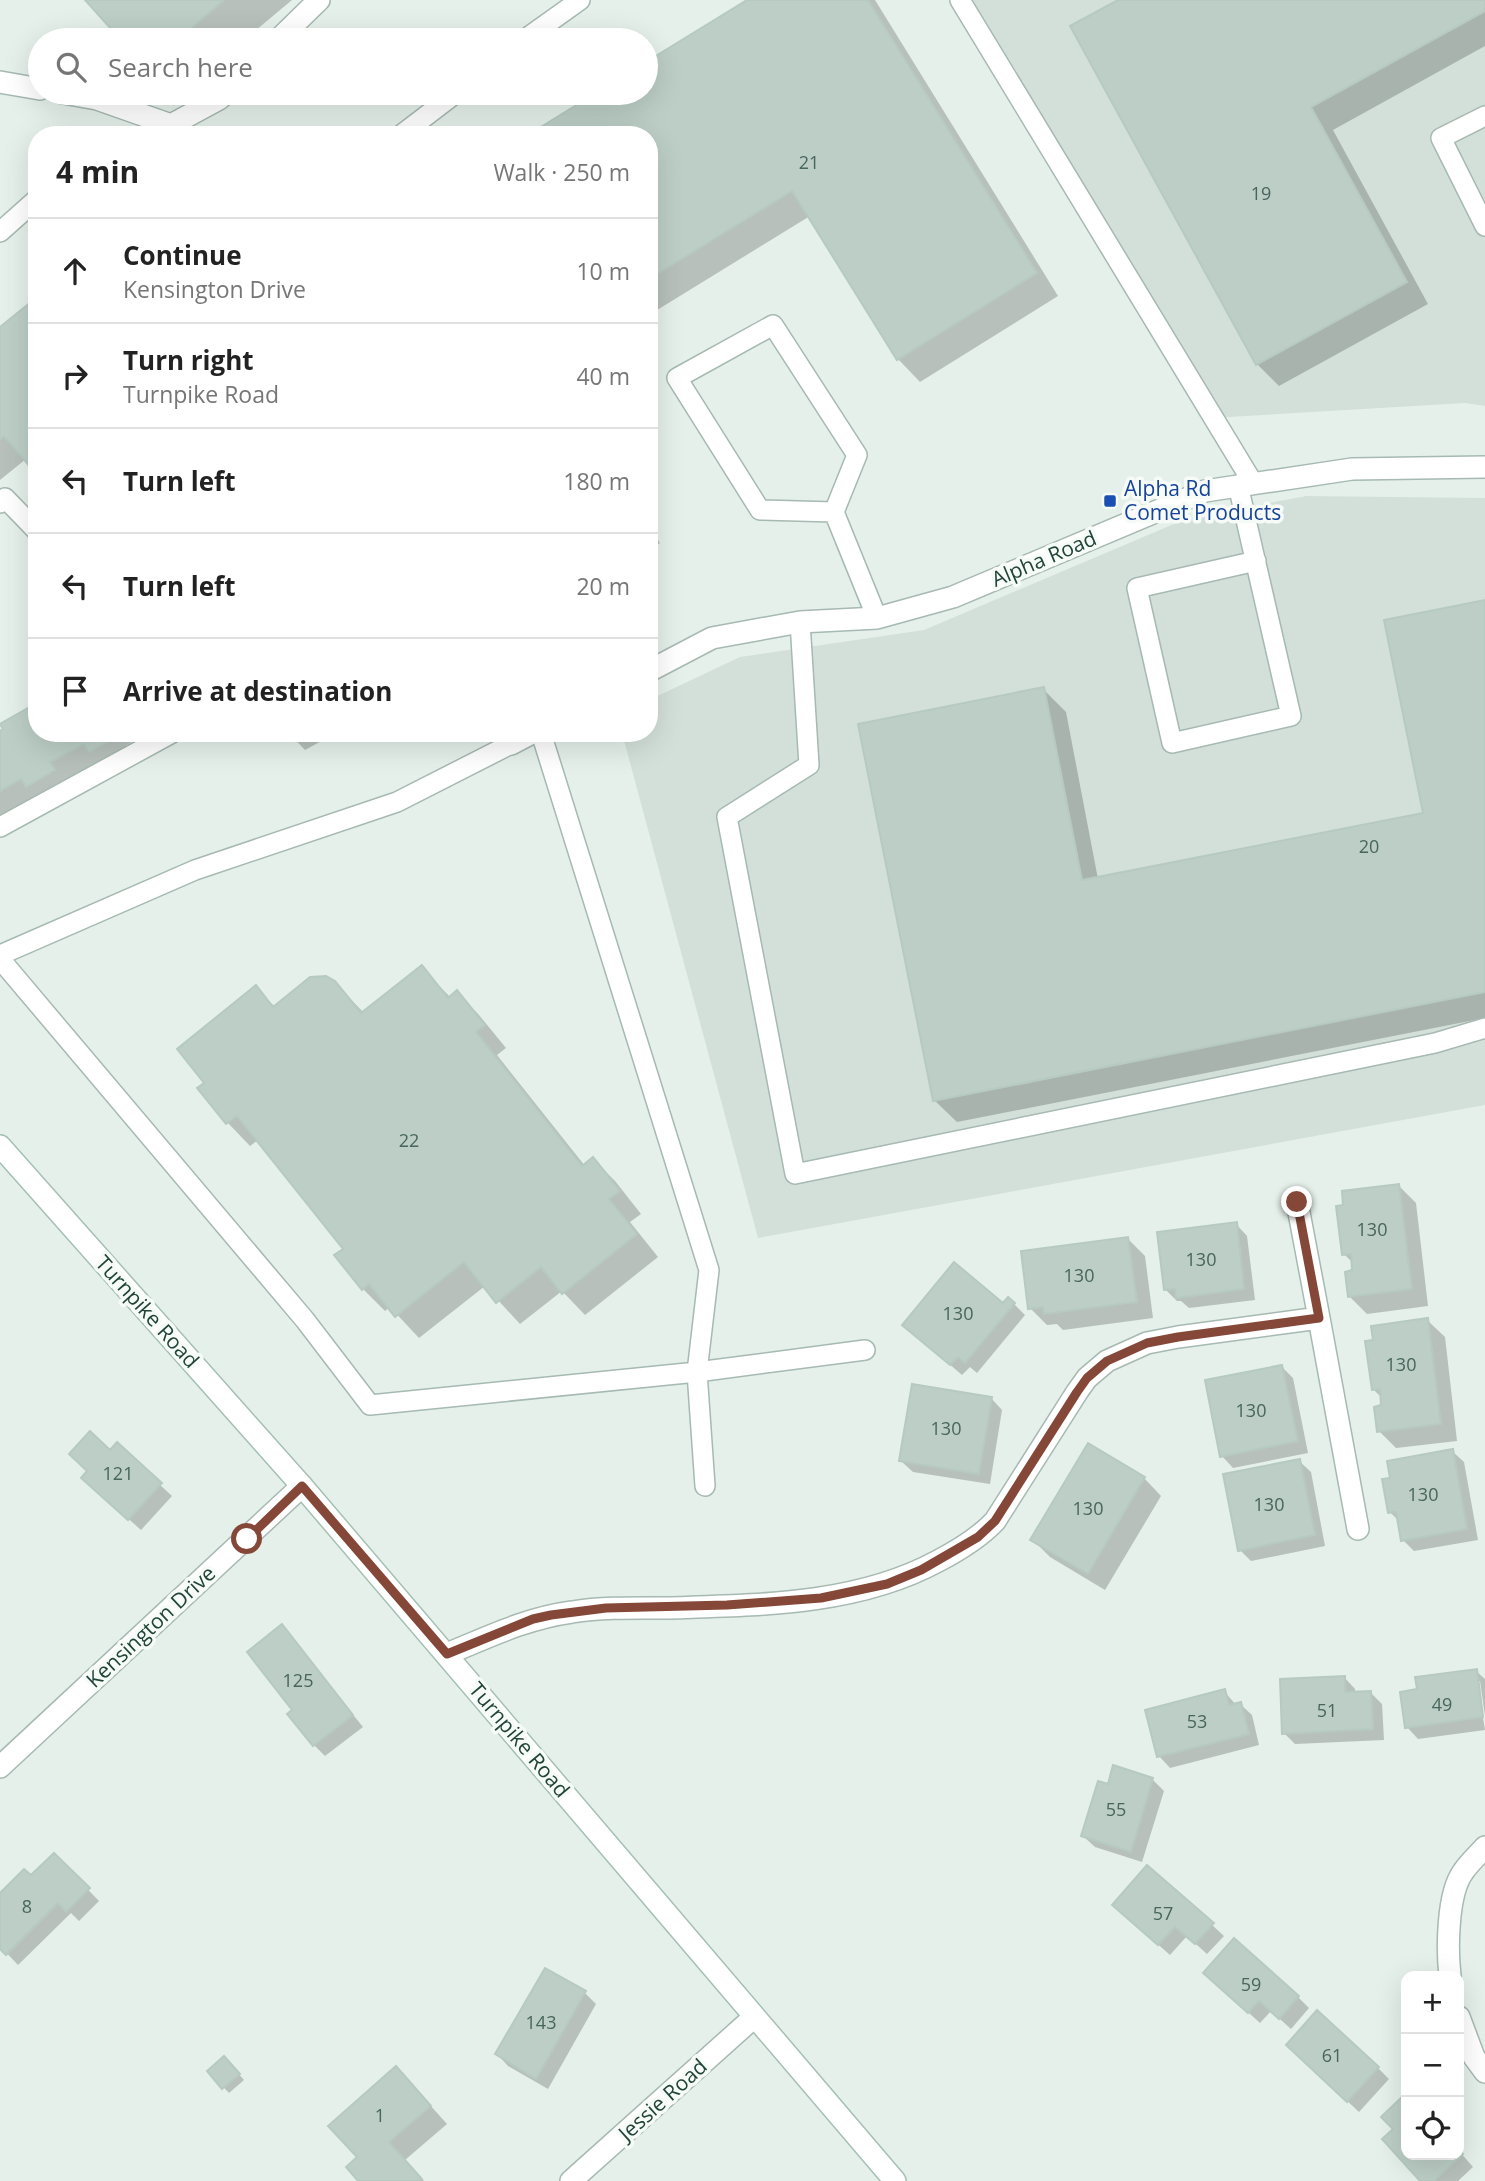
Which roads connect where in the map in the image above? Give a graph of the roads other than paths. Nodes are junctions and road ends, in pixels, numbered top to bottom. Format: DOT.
graph roads {
  1 [pos="319,0"];
  2 [pos="580,0"];
  3 [pos="960,0"];
  4 [pos="290,28"];
  5 [pos="541,28"];
  6 [pos="0,82"];
  7 [pos="28,87"];
  8 [pos="114,105"];
  9 [pos="208,105"];
  10 [pos="440,105"];
  11 [pos="1485,116"];
  12 [pos="413,126"];
  13 [pos="28,207"];
  14 [pos="1485,226"];
  15 [pos="0,232"];
  16 [pos="1485,467"];
  17 [pos="1246,484"];
  18 [pos="0,503"];
  19 [pos="834,512"];
  20 [pos="28,522"];
  21 [pos="1256,561"];
  22 [pos="877,618"];
  23 [pos="800,622"];
  24 [pos="658,666"];
  25 [pos="156,742"];
  26 [pos="503,742"];
  27 [pos="544,742"];
  28 [pos="0,827"];
  29 [pos="0,957"];
  30 [pos="1485,1028"];
  31 [pos="0,1146"];
  32 [pos="1297,1202"];
  33 [pos="1319,1318"];
  34 [pos="865,1350"];
  35 [pos="696,1372"];
  36 [pos="302,1486"];
  37 [pos="705,1486"];
  38 [pos="1358,1529"];
  39 [pos="447,1654"];
  40 [pos="0,1767"];
  41 [pos="1485,1847"];
  42 [pos="1450,1971"];
  43 [pos="753,2018"];
  44 [pos="1464,2030"];
  45 [pos="1485,2072"];
  46 [pos="571,2181"];
  47 [pos="895,2181"];
  1 -- 4 [label="street"];
  2 -- 5 [label="lane"];
  3 -- 17 [label="lane"];
  6 -- 7 [label="street"];
  8 -- 9 [label="street"];
  10 -- 12 [label="lane"];
  11 -- 14 [label="lane"];
  13 -- 15 [label="lane"];
  16 -- 17 [label="street, Alpha Road"];
  17 -- 21 [label="lane"];
  17 -- 22 [label="street, Alpha Road"];
  18 -- 20 [label="lane"];
  19 -- 19 [label="lane"];
  19 -- 22 [label="lane"];
  21 -- 21 [label="lane"];
  22 -- 23 [label="street, Alpha Road"];
  23 -- 24 [label="street, Alpha Road"];
  23 -- 30 [label="lane"];
  25 -- 28 [label="lane"];
  26 -- 29 [label="lane"];
  27 -- 35 [label="lane"];
  29 -- 35 [label="lane"];
  31 -- 36 [label="street, Turnpike Road"];
  32 -- 33 [label="street"];
  33 -- 38 [label="street"];
  33 -- 39 [label="street"];
  34 -- 35 [label="lane"];
  35 -- 37 [label="lane"];
  36 -- 39 [label="street, Turnpike Road"];
  36 -- 40 [label="street, Kensington Drive"];
  39 -- 43 [label="street, Turnpike Road"];
  41 -- 42 [label="street"];
  43 -- 46 [label="street, Jessie Road"];
  43 -- 47 [label="street, Turnpike Road"];
  44 -- 45 [label="street"];
}
